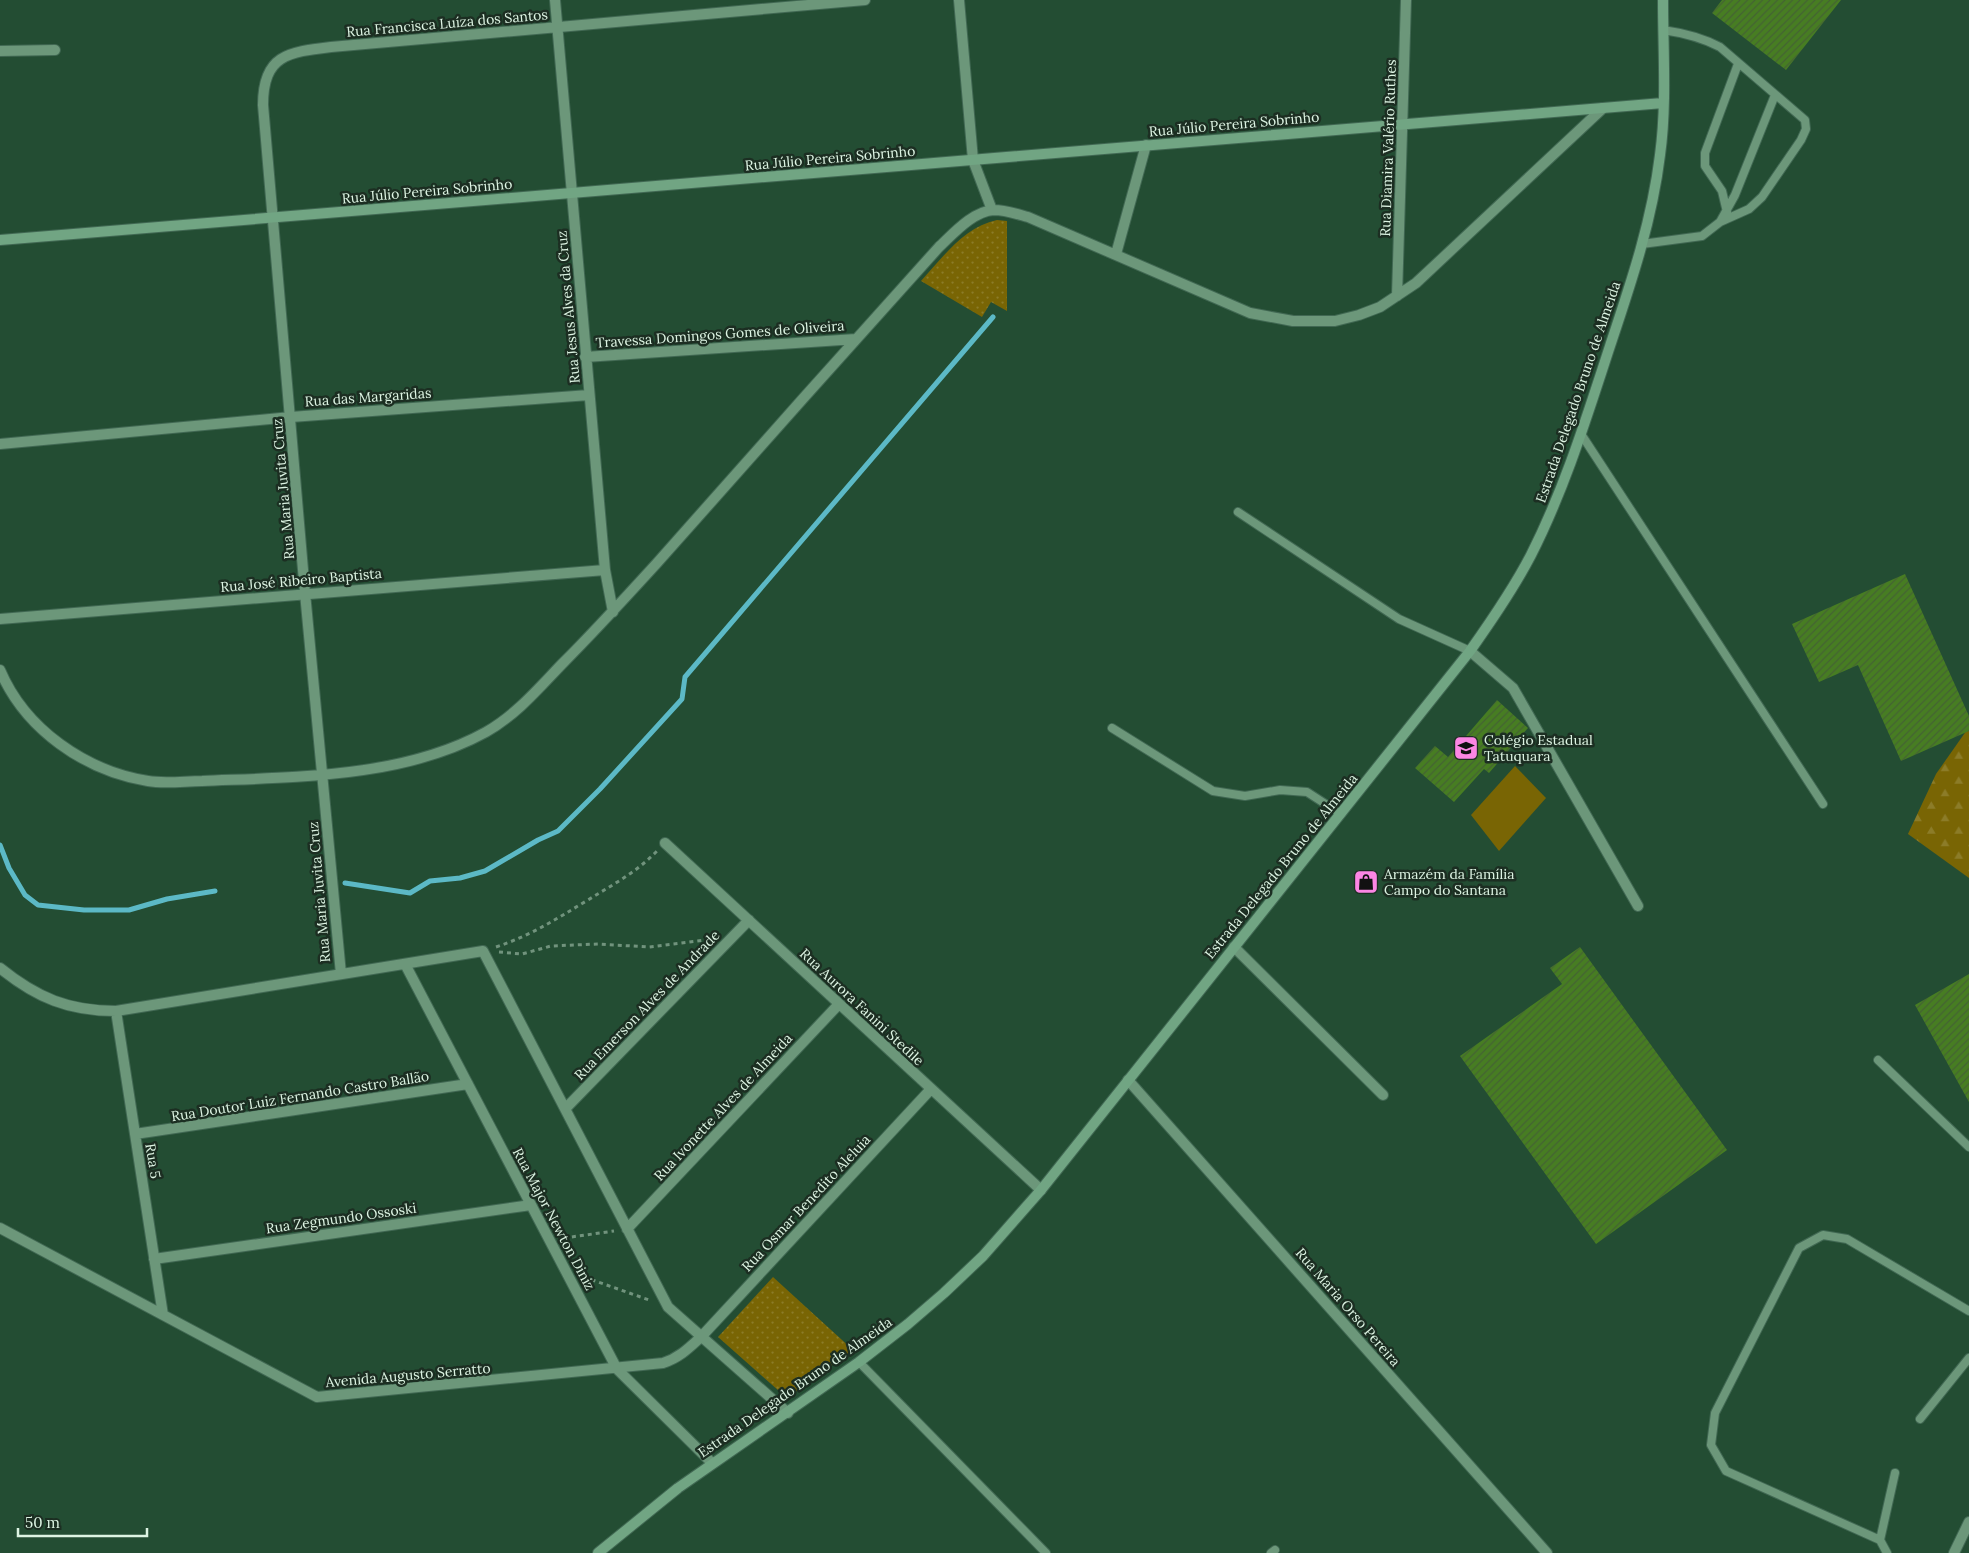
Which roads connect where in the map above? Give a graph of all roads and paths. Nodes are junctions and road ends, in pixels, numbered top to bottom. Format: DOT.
graph roads {
  1 [pos="555,0"];
  2 [pos="865,0"];
  3 [pos="959,0"];
  4 [pos="1406,0"];
  5 [pos="1663,0"];
  6 [pos="558,27"];
  7 [pos="1663,30"];
  8 [pos="331,47"];
  9 [pos="55,50"];
  10 [pos="0,51"];
  11 [pos="1738,64"];
  12 [pos="1775,95"];
  13 [pos="1663,103"];
  14 [pos="1603,108"];
  15 [pos="1403,124"];
  16 [pos="1146,145"];
  17 [pos="973,160"];
  18 [pos="572,193"];
  19 [pos="992,210"];
  20 [pos="1727,212"];
  21 [pos="273,217"];
  22 [pos="1720,222"];
  23 [pos="0,240"];
  24 [pos="1642,244"];
  25 [pos="1116,254"];
  26 [pos="1397,296"];
  27 [pos="856,339"];
  28 [pos="585,357"];
  29 [pos="589,395"];
  30 [pos="291,417"];
  31 [pos="1581,434"];
  32 [pos="0,444"];
  33 [pos="1238,512"];
  34 [pos="605,570"];
  35 [pos="305,593"];
  36 [pos="613,612"];
  37 [pos="0,619"];
  38 [pos="1470,651"];
  39 [pos="0,670"];
  40 [pos="1112,728"];
  41 [pos="322,776"];
  42 [pos="1823,804"];
  43 [pos="1341,814"];
  44 [pos="665,843"];
  45 [pos="1638,906"];
  46 [pos="749,920"];
  47 [pos="734,935"];
  48 [pos="1234,947"];
  49 [pos="483,951"];
  50 [pos="405,964"];
  51 [pos="0,968"];
  52 [pos="341,974"];
  53 [pos="839,1004"];
  54 [pos="116,1011"];
  55 [pos="1878,1060"];
  56 [pos="1128,1080"];
  57 [pos="468,1084"];
  58 [pos="932,1089"];
  59 [pos="1383,1095"];
  60 [pos="565,1109"];
  61 [pos="136,1134"];
  62 [pos="1969,1147"];
  63 [pos="1041,1190"];
  64 [pos="531,1205"];
  65 [pos="0,1228"];
  66 [pos="627,1228"];
  67 [pos="550,1240"];
  68 [pos="154,1259"];
  69 [pos="565,1270"];
  70 [pos="668,1307"];
  71 [pos="1969,1311"];
  72 [pos="163,1315"];
  73 [pos="701,1336"];
  74 [pos="1969,1358"];
  75 [pos="860,1362"];
  76 [pos="617,1369"];
  77 [pos="788,1413"];
  78 [pos="1920,1419"];
  79 [pos="712,1463"];
  80 [pos="1895,1473"];
  81 [pos="1969,1522"];
  82 [pos="1880,1540"];
  83 [pos="598,1553"];
  84 [pos="1046,1553"];
  85 [pos="1547,1553"];
  86 [pos="1887,1553"];
  87 [pos="1954,1553"];
  1 -- 6 [label="street, Rua Jesus Alves da Cruz"];
  2 -- 6 [label="street, Rua Francisca Luíza dos Santos"];
  3 -- 17 [label="street"];
  4 -- 15 [label="street, Rua Diamira Valério Ruthes"];
  5 -- 7 [label="main road, Estrada Delegado Bruno de Almeida"];
  6 -- 8 [label="street, Rua Francisca Luíza dos Santos"];
  6 -- 18 [label="street, Rua Jesus Alves da Cruz"];
  7 -- 11 [label="lane"];
  7 -- 13 [label="main road, Estrada Delegado Bruno de Almeida"];
  8 -- 21 [label="street, Rua Maria Juvita Cruz"];
  9 -- 10 [label="street"];
  11 -- 12 [label="lane"];
  11 -- 20 [label="lane"];
  12 -- 20 [label="lane"];
  12 -- 22 [label="lane"];
  13 -- 14 [label="main road, Rua Júlio Pereira Sobrinho"];
  13 -- 24 [label="main road, Estrada Delegado Bruno de Almeida"];
  14 -- 15 [label="main road, Rua Júlio Pereira Sobrinho"];
  14 -- 26 [label="street"];
  15 -- 16 [label="main road, Rua Júlio Pereira Sobrinho"];
  15 -- 26 [label="street, Rua Diamira Valério Ruthes"];
  16 -- 17 [label="main road, Rua Júlio Pereira Sobrinho"];
  16 -- 25 [label="street"];
  17 -- 18 [label="main road, Rua Júlio Pereira Sobrinho"];
  17 -- 19 [label="street"];
  18 -- 21 [label="main road, Rua Júlio Pereira Sobrinho"];
  18 -- 28 [label="street, Rua Jesus Alves da Cruz"];
  19 -- 25 [label="street"];
  19 -- 27 [label="street"];
  20 -- 22 [label="lane"];
  21 -- 23 [label="main road, Rua Júlio Pereira Sobrinho"];
  21 -- 30 [label="street, Rua Maria Juvita Cruz"];
  22 -- 24 [label="lane"];
  24 -- 31 [label="main road, Estrada Delegado Bruno de Almeida"];
  25 -- 26 [label="street"];
  27 -- 28 [label="street, Travessa Domingos Gomes de Oliveira"];
  27 -- 36 [label="street"];
  28 -- 29 [label="street, Rua Jesus Alves da Cruz"];
  29 -- 30 [label="street, Rua das Margaridas"];
  29 -- 34 [label="street, Rua Jesus Alves da Cruz"];
  30 -- 32 [label="street, Rua das Margaridas"];
  30 -- 35 [label="street, Rua Maria Juvita Cruz"];
  31 -- 38 [label="main road, Estrada Delegado Bruno de Almeida"];
  31 -- 42 [label="lane"];
  33 -- 38 [label="lane"];
  34 -- 35 [label="street, Rua José Ribeiro Baptista"];
  34 -- 36 [label="street, Rua Jesus Alves da Cruz"];
  35 -- 37 [label="street, Rua José Ribeiro Baptista"];
  35 -- 41 [label="street, Rua Maria Juvita Cruz"];
  36 -- 41 [label="street"];
  38 -- 43 [label="main road, Estrada Delegado Bruno de Almeida"];
  38 -- 45 [label="street"];
  39 -- 41 [label="street"];
  40 -- 43 [label="lane"];
  41 -- 52 [label="street, Rua Maria Juvita Cruz"];
  43 -- 48 [label="main road, Estrada Delegado Bruno de Almeida"];
  44 -- 46 [label="street, Rua Aurora Fanini Stedile"];
  44 -- 49 [label="path"];
  46 -- 47 [label="street, Rua Emerson Alves de Andrade"];
  46 -- 53 [label="street, Rua Aurora Fanini Stedile"];
  47 -- 49 [label="path"];
  47 -- 60 [label="street, Rua Emerson Alves de Andrade"];
  48 -- 56 [label="main road, Estrada Delegado Bruno de Almeida"];
  48 -- 59 [label="street"];
  49 -- 50 [label="street"];
  49 -- 60 [label="street"];
  50 -- 52 [label="street"];
  50 -- 57 [label="street, Rua Major Newton Diniz"];
  51 -- 54 [label="street"];
  52 -- 54 [label="street"];
  53 -- 58 [label="street, Rua Aurora Fanini Stedile"];
  53 -- 66 [label="street, Rua Ivonette Alves de Almeida"];
  54 -- 61 [label="street, Rua 5"];
  55 -- 62 [label="lane"];
  56 -- 63 [label="main road, Estrada Delegado Bruno de Almeida"];
  56 -- 85 [label="street, Rua Maria Orso Pereira"];
  57 -- 61 [label="street, Rua Doutor Luiz Fernando Castro Ballão"];
  57 -- 64 [label="street, Rua Major Newton Diniz"];
  58 -- 63 [label="street, Rua Aurora Fanini Stedile"];
  58 -- 73 [label="street, Rua Osmar Benedito Aleluia"];
  60 -- 66 [label="street"];
  61 -- 68 [label="street, Rua 5"];
  63 -- 75 [label="main road, Estrada Delegado Bruno de Almeida"];
  64 -- 67 [label="street, Rua Major Newton Diniz"];
  64 -- 68 [label="street, Rua Zegmundo Ossoski"];
  65 -- 72 [label="street, Avenida Augusto Serratto"];
  66 -- 67 [label="path"];
  66 -- 70 [label="street"];
  67 -- 69 [label="street, Rua Major Newton Diniz"];
  68 -- 72 [label="street, Rua 5"];
  69 -- 70 [label="path"];
  69 -- 76 [label="street, Rua Major Newton Diniz"];
  70 -- 73 [label="street"];
  71 -- 82 [label="lane"];
  72 -- 76 [label="street, Avenida Augusto Serratto"];
  73 -- 76 [label="street, Avenida Augusto Serratto"];
  73 -- 77 [label="street"];
  74 -- 78 [label="lane"];
  75 -- 77 [label="main road, Estrada Delegado Bruno de Almeida"];
  75 -- 84 [label="lane"];
  76 -- 79 [label="street, Rua Major Newton Diniz"];
  77 -- 79 [label="main road, Estrada Delegado Bruno de Almeida"];
  79 -- 83 [label="main road, Estrada Delegado Bruno de Almeida"];
  80 -- 82 [label="lane"];
  81 -- 87 [label="street"];
  82 -- 86 [label="lane"];
}
